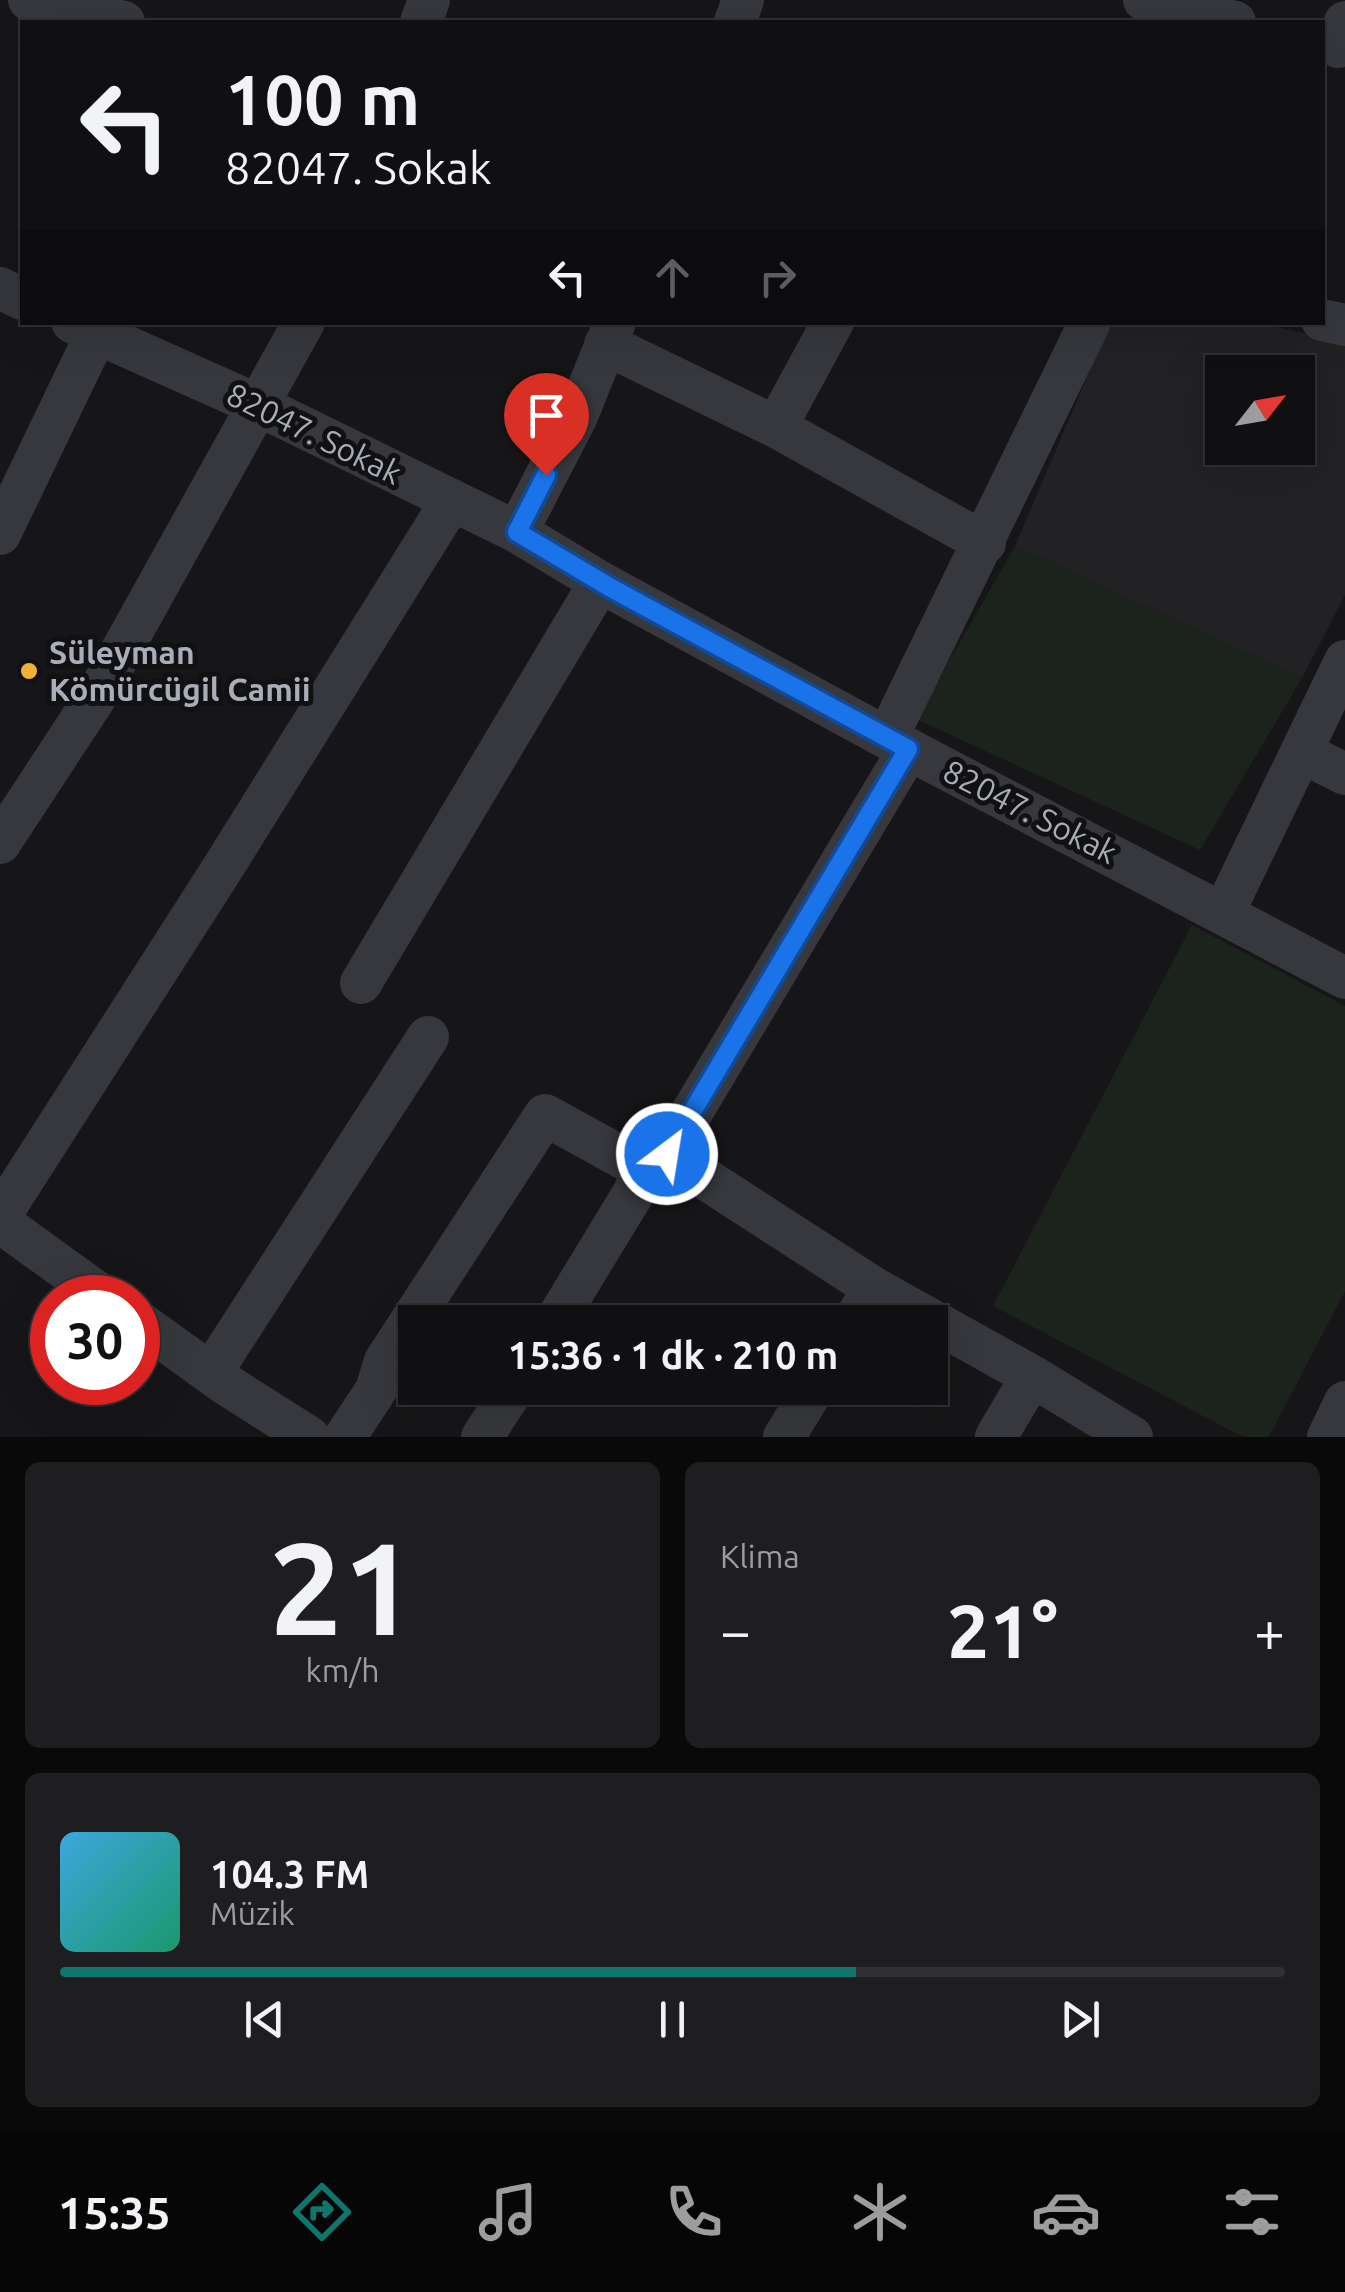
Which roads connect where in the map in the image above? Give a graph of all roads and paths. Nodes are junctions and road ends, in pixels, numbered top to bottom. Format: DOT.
graph roads {
  1 [pos="29,0"];
  2 [pos="1162,10"];
  3 [pos="115,20"];
  4 [pos="1223,20"];
  5 [pos="302,325"];
  6 [pos="831,325"];
  7 [pos="1089,325"];
  8 [pos="90,326"];
  9 [pos="610,334"];
  10 [pos="260,406"];
  11 [pos="776,427"];
  12 [pos="452,500"];
  13 [pos="517,532"];
  14 [pos="0,534"];
  15 [pos="984,543"];
  16 [pos="600,582"];
  17 [pos="1345,661"];
  18 [pos="898,744"];
  19 [pos="1301,752"];
  20 [pos="1345,774"];
  21 [pos="0,843"];
  22 [pos="1224,912"];
  23 [pos="1345,978"];
  24 [pos="361,983"];
  25 [pos="428,1037"];
  26 [pos="655,1162"];
  27 [pos="0,1219"];
  28 [pos="74,1275"];
  29 [pos="565,1305"];
  30 [pos="862,1305"];
  31 [pos="160,1337"];
  32 [pos="948,1341"];
  33 [pos="210,1373"];
  34 [pos="1032,1376"];
  35 [pos="1345,1402"];
  36 [pos="503,1405"];
  37 [pos="804,1405"];
  38 [pos="308,1437"];
  39 [pos="345,1437"];
  40 [pos="482,1437"];
  41 [pos="784,1437"];
  42 [pos="996,1437"];
  43 [pos="1132,1437"];
  44 [pos="1328,1437"];
  1 -- 3 [label="street"];
  2 -- 4 [label="street"];
  5 -- 10 [label="street"];
  6 -- 11 [label="street"];
  7 -- 15 [label="street"];
  8 -- 10 [label="street, 82047. Sokak"];
  8 -- 14 [label="street"];
  9 -- 11 [label="street"];
  9 -- 13 [label="street"];
  10 -- 12 [label="street, 82047. Sokak"];
  10 -- 21 [label="street"];
  11 -- 15 [label="street"];
  12 -- 13 [label="street, 82047. Sokak"];
  12 -- 27 [label="street"];
  13 -- 16 [label="street, 82047. Sokak"];
  15 -- 18 [label="street"];
  16 -- 18 [label="street, 82047. Sokak"];
  16 -- 24 [label="street"];
  17 -- 19 [label="street"];
  18 -- 22 [label="street, 82047. Sokak"];
  18 -- 26 [label="street"];
  19 -- 20 [label="street"];
  19 -- 22 [label="street"];
  22 -- 23 [label="street, 82047. Sokak"];
  25 -- 33 [label="street"];
  26 -- 29 [label="street"];
  26 -- 30 [label="street"];
  26 -- 39 [label="street"];
  27 -- 28 [label="street"];
  31 -- 33 [label="street"];
  32 -- 34 [label="street"];
  33 -- 38 [label="street"];
  34 -- 42 [label="street"];
  34 -- 43 [label="street"];
  35 -- 44 [label="street"];
  36 -- 40 [label="street"];
  37 -- 41 [label="street"];
}
